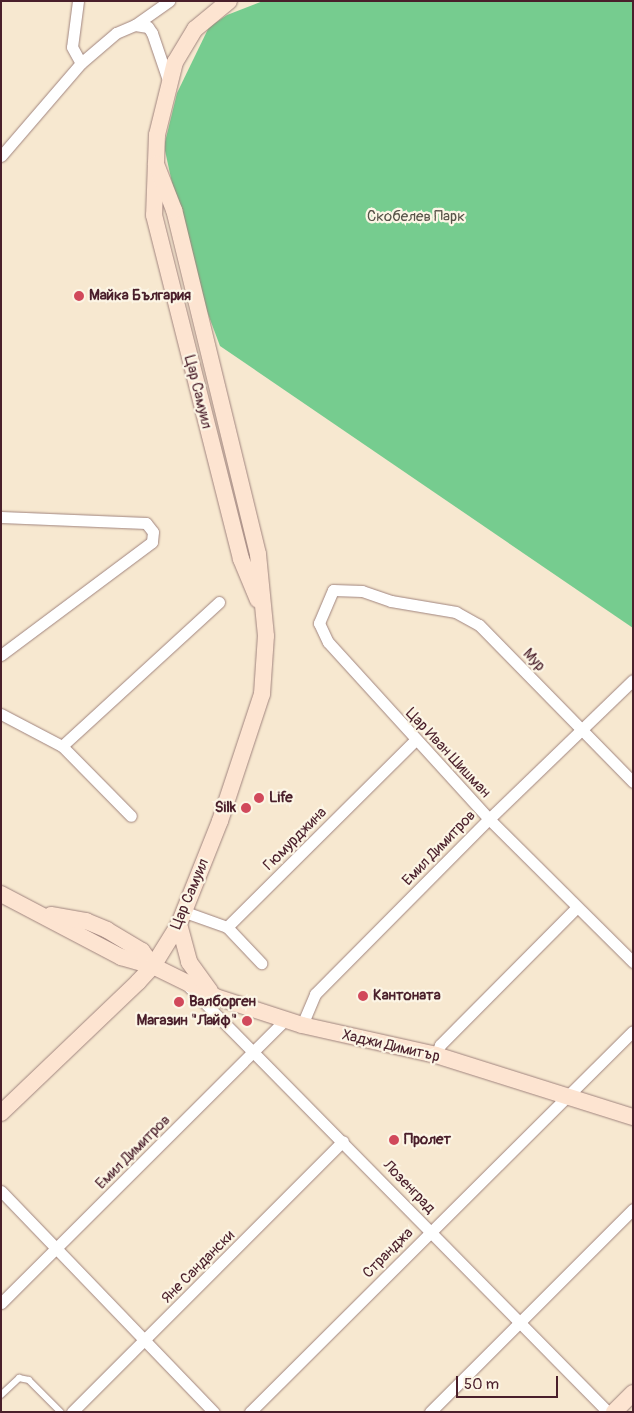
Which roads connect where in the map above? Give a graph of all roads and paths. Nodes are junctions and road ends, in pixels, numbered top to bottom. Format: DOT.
graph roads {
  1 [pos="78,1"];
  2 [pos="169,1"];
  3 [pos="229,1"];
  4 [pos="135,25"];
  5 [pos="81,63"];
  6 [pos="169,83"];
  7 [pos="1,156"];
  8 [pos="1,517"];
  9 [pos="390,600"];
  10 [pos="219,602"];
  11 [pos="1,655"];
  12 [pos="633,680"];
  13 [pos="1,714"];
  14 [pos="580,729"];
  15 [pos="415,740"];
  16 [pos="62,746"];
  17 [pos="633,782"];
  18 [pos="131,816"];
  19 [pos="488,819"];
  20 [pos="1,894"];
  21 [pos="577,907"];
  22 [pos="182,918"];
  23 [pos="227,928"];
  24 [pos="633,962"];
  25 [pos="261,963"];
  26 [pos="153,966"];
  27 [pos="187,985"];
  28 [pos="216,996"];
  29 [pos="285,1020"];
  30 [pos="302,1025"];
  31 [pos="633,1031"];
  32 [pos="254,1054"];
  33 [pos="436,1056"];
  34 [pos="566,1098"];
  35 [pos="1,1113"];
  36 [pos="633,1117"];
  37 [pos="343,1141"];
  38 [pos="1,1191"];
  39 [pos="633,1209"];
  40 [pos="431,1231"];
  41 [pos="58,1247"];
  42 [pos="1,1303"];
  43 [pos="520,1321"];
  44 [pos="144,1342"];
  45 [pos="633,1393"];
  46 [pos="1,1395"];
  47 [pos="61,1412"];
  48 [pos="72,1412"];
  49 [pos="214,1412"];
  50 [pos="250,1412"];
  51 [pos="430,1412"];
  52 [pos="608,1412"];
  53 [pos="614,1412"];
  1 -- 5 [label="street"];
  2 -- 4 [label="street"];
  3 -- 6 [label="street, Цар Самуил"];
  4 -- 5 [label="street"];
  4 -- 6 [label="street"];
  5 -- 7 [label="street"];
  6 -- 22 [label="street, Цар Самуил"];
  8 -- 11 [label="street"];
  9 -- 14 [label="street, Мур"];
  9 -- 15 [label="street, Цар Иван Шишман"];
  10 -- 16 [label="street"];
  12 -- 14 [label="street, Емил Димитров"];
  13 -- 16 [label="street"];
  14 -- 17 [label="street, Мур"];
  14 -- 19 [label="street, Емил Димитров"];
  15 -- 19 [label="street, Цар Иван Шишман"];
  15 -- 23 [label="street, Гюмурджина"];
  16 -- 18 [label="street"];
  19 -- 21 [label="street, Цар Иван Шишман"];
  19 -- 30 [label="street, Емил Димитров"];
  20 -- 26 [label="street, Хаджи Димитър"];
  21 -- 24 [label="street, Цар Иван Шишман"];
  21 -- 33 [label="street"];
  22 -- 23 [label="street"];
  22 -- 26 [label="street, Цар Самуил"];
  22 -- 28 [label="street"];
  23 -- 25 [label="street"];
  26 -- 27 [label="street, Хаджи Димитър"];
  26 -- 35 [label="street, Цар Самуил"];
  27 -- 28 [label="street, Хаджи Димитър"];
  27 -- 32 [label="street, Лозенград"];
  28 -- 29 [label="street, Хаджи Димитър"];
  29 -- 30 [label="street, Хаджи Димитър"];
  29 -- 32 [label="street, Емил Димитров"];
  30 -- 33 [label="street, Хаджи Димитър"];
  31 -- 34 [label="street, Странджа"];
  32 -- 37 [label="street, Лозенград"];
  32 -- 41 [label="street, Емил Димитров"];
  33 -- 34 [label="street, Хаджи Димитър"];
  34 -- 36 [label="street, Хаджи Димитър"];
  34 -- 40 [label="street, Странджа"];
  37 -- 40 [label="street, Лозенград"];
  37 -- 44 [label="street, Яне Сандански"];
  38 -- 41 [label="street"];
  39 -- 43 [label="street"];
  40 -- 43 [label="street, Лозенград"];
  40 -- 50 [label="street, Странджа"];
  41 -- 42 [label="street, Емил Димитров"];
  41 -- 44 [label="street"];
  43 -- 51 [label="street"];
  43 -- 52 [label="street, Лозенград"];
  44 -- 48 [label="street, Яне Сандански"];
  44 -- 49 [label="street"];
  45 -- 53 [label="street"];
  46 -- 47 [label="lane"];
}
